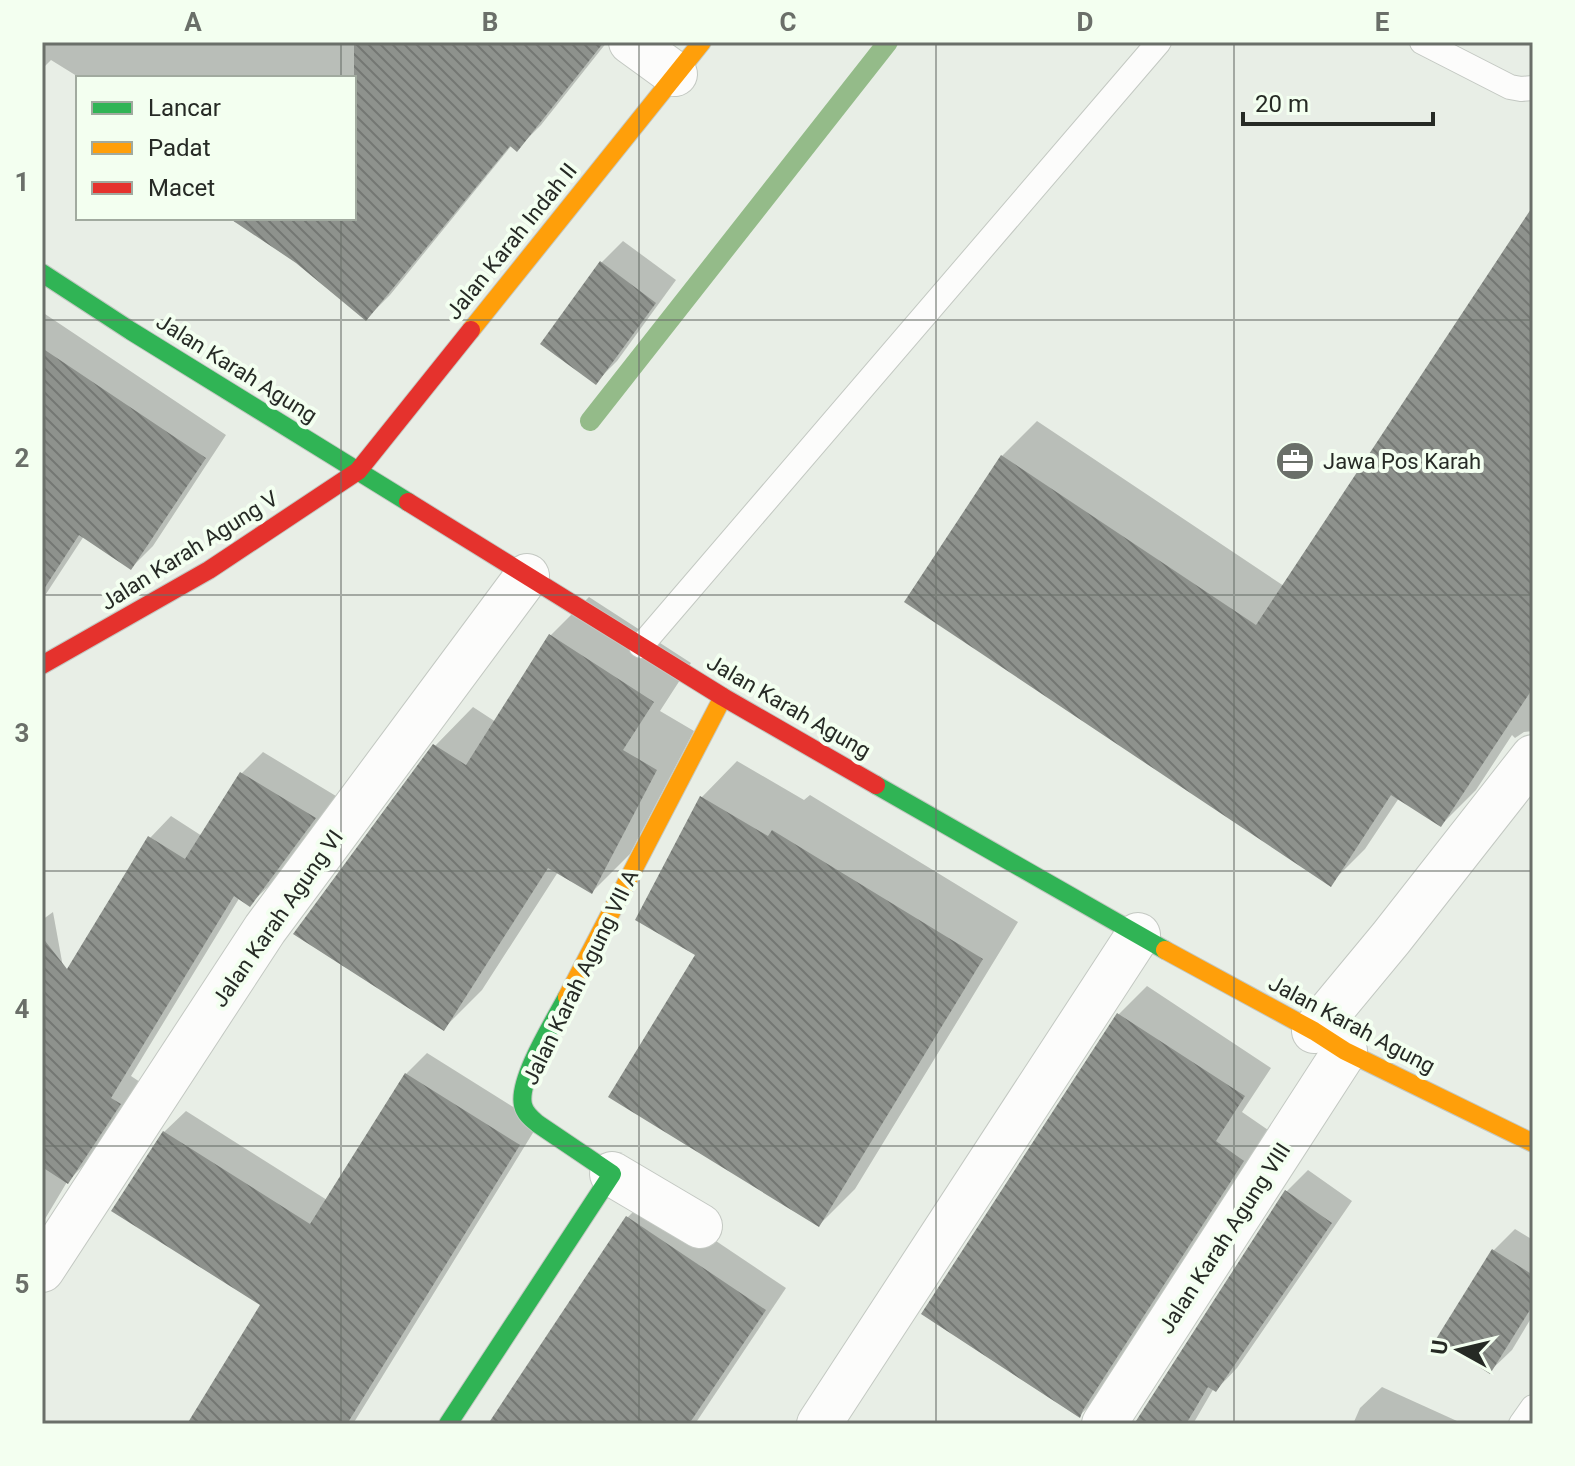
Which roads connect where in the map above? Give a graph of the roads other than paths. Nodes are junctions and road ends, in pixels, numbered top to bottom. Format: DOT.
graph roads {
  1 [pos="631,42"];
  2 [pos="1159,42"];
  3 [pos="1422,42"];
  4 [pos="689,58"];
  5 [pos="1533,88"];
  6 [pos="42,273"];
  7 [pos="358,471"];
  8 [pos="527,576"];
  9 [pos="641,646"];
  10 [pos="42,665"];
  11 [pos="723,697"];
  12 [pos="1533,757"];
  13 [pos="1138,935"];
  14 [pos="1329,1041"];
  15 [pos="1533,1143"];
  16 [pos="612,1174"];
  17 [pos="700,1226"];
  18 [pos="42,1270"];
  19 [pos="1533,1407"];
  20 [pos="448,1424"];
  21 [pos="819,1424"];
  22 [pos="1104,1424"];
  23 [pos="1521,1424"];
  1 -- 4 [label="street"];
  2 -- 9 [label="lane"];
  3 -- 5 [label="lane"];
  4 -- 7 [label="street, Jalan Karah Indah II"];
  6 -- 7 [label="street, Jalan Karah Agung"];
  7 -- 8 [label="street, Jalan Karah Agung"];
  7 -- 10 [label="street, Jalan Karah Agung V"];
  8 -- 9 [label="street, Jalan Karah Agung"];
  8 -- 18 [label="street, Jalan Karah Agung VI"];
  9 -- 11 [label="street, Jalan Karah Agung"];
  11 -- 13 [label="street, Jalan Karah Agung"];
  11 -- 16 [label="street, Jalan Karah Agung VII A"];
  12 -- 14 [label="street, Jalan Karah Agung VIII"];
  13 -- 14 [label="street, Jalan Karah Agung"];
  13 -- 21 [label="street"];
  14 -- 15 [label="street, Jalan Karah Agung"];
  14 -- 22 [label="street, Jalan Karah Agung VIII"];
  16 -- 17 [label="street"];
  16 -- 20 [label="street"];
  19 -- 23 [label="lane"];
}
